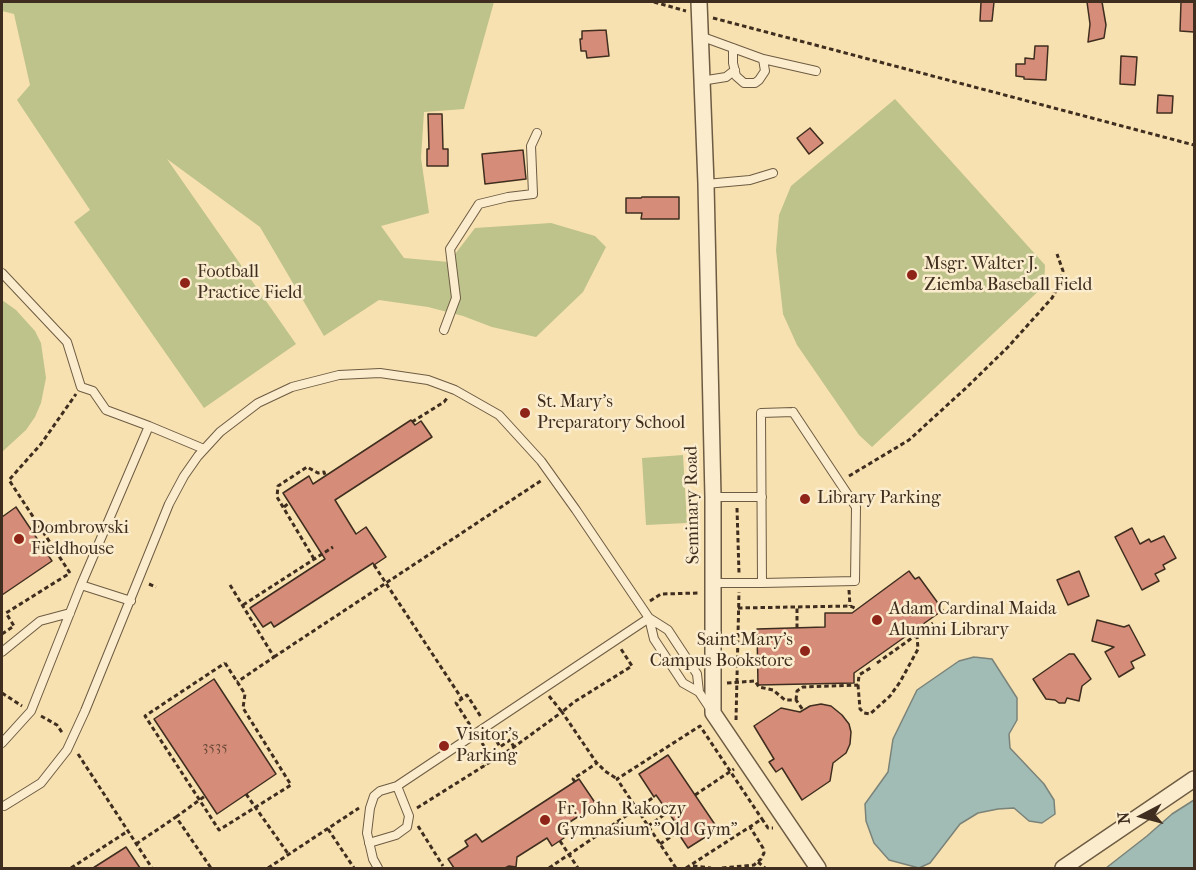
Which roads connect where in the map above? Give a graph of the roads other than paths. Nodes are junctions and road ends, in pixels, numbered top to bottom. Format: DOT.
graph roads {
  1 [pos="699,8"];
  2 [pos="700,36"];
  3 [pos="733,48"];
  4 [pos="763,59"];
  5 [pos="735,70"];
  6 [pos="816,71"];
  7 [pos="701,81"];
  8 [pos="537,133"];
  9 [pos="773,173"];
  10 [pos="706,184"];
  11 [pos="2,273"];
  12 [pos="444,330"];
  13 [pos="149,426"];
  14 [pos="204,448"];
  15 [pos="713,496"];
  16 [pos="762,497"];
  17 [pos="762,583"];
  18 [pos="81,585"];
  19 [pos="713,588"];
  20 [pos="131,601"];
  21 [pos="70,613"];
  22 [pos="649,618"];
  23 [pos="2,652"];
  24 [pos="699,692"];
  25 [pos="713,713"];
  26 [pos="2,742"];
  27 [pos="1194,779"];
  28 [pos="397,786"];
  29 [pos="2,807"];
  30 [pos="369,843"];
  31 [pos="378,868"];
  32 [pos="818,868"];
  33 [pos="1063,868"];
  1 -- 2 [label="street, Seminary Road"];
  2 -- 3 [label="lane"];
  2 -- 7 [label="street, Seminary Road"];
  3 -- 4 [label="lane"];
  3 -- 5 [label="lane"];
  4 -- 5 [label="lane"];
  4 -- 6 [label="lane"];
  5 -- 7 [label="lane"];
  7 -- 10 [label="street, Seminary Road"];
  8 -- 12 [label="lane"];
  9 -- 10 [label="lane"];
  10 -- 15 [label="street, Seminary Road"];
  11 -- 13 [label="lane"];
  13 -- 14 [label="lane"];
  13 -- 18 [label="lane"];
  14 -- 20 [label="lane"];
  14 -- 22 [label="lane"];
  15 -- 16 [label="lane"];
  15 -- 19 [label="street, Seminary Road"];
  16 -- 17 [label="lane"];
  16 -- 17 [label="lane"];
  17 -- 19 [label="lane"];
  18 -- 20 [label="lane"];
  18 -- 21 [label="lane"];
  19 -- 25 [label="street, Seminary Road"];
  20 -- 29 [label="lane"];
  21 -- 23 [label="lane"];
  21 -- 26 [label="lane"];
  22 -- 24 [label="lane"];
  22 -- 24 [label="lane"];
  22 -- 28 [label="lane"];
  24 -- 25 [label="lane"];
  25 -- 32 [label="street"];
  27 -- 33 [label="street"];
  28 -- 30 [label="lane"];
  28 -- 30 [label="lane"];
  30 -- 31 [label="lane"];
}
